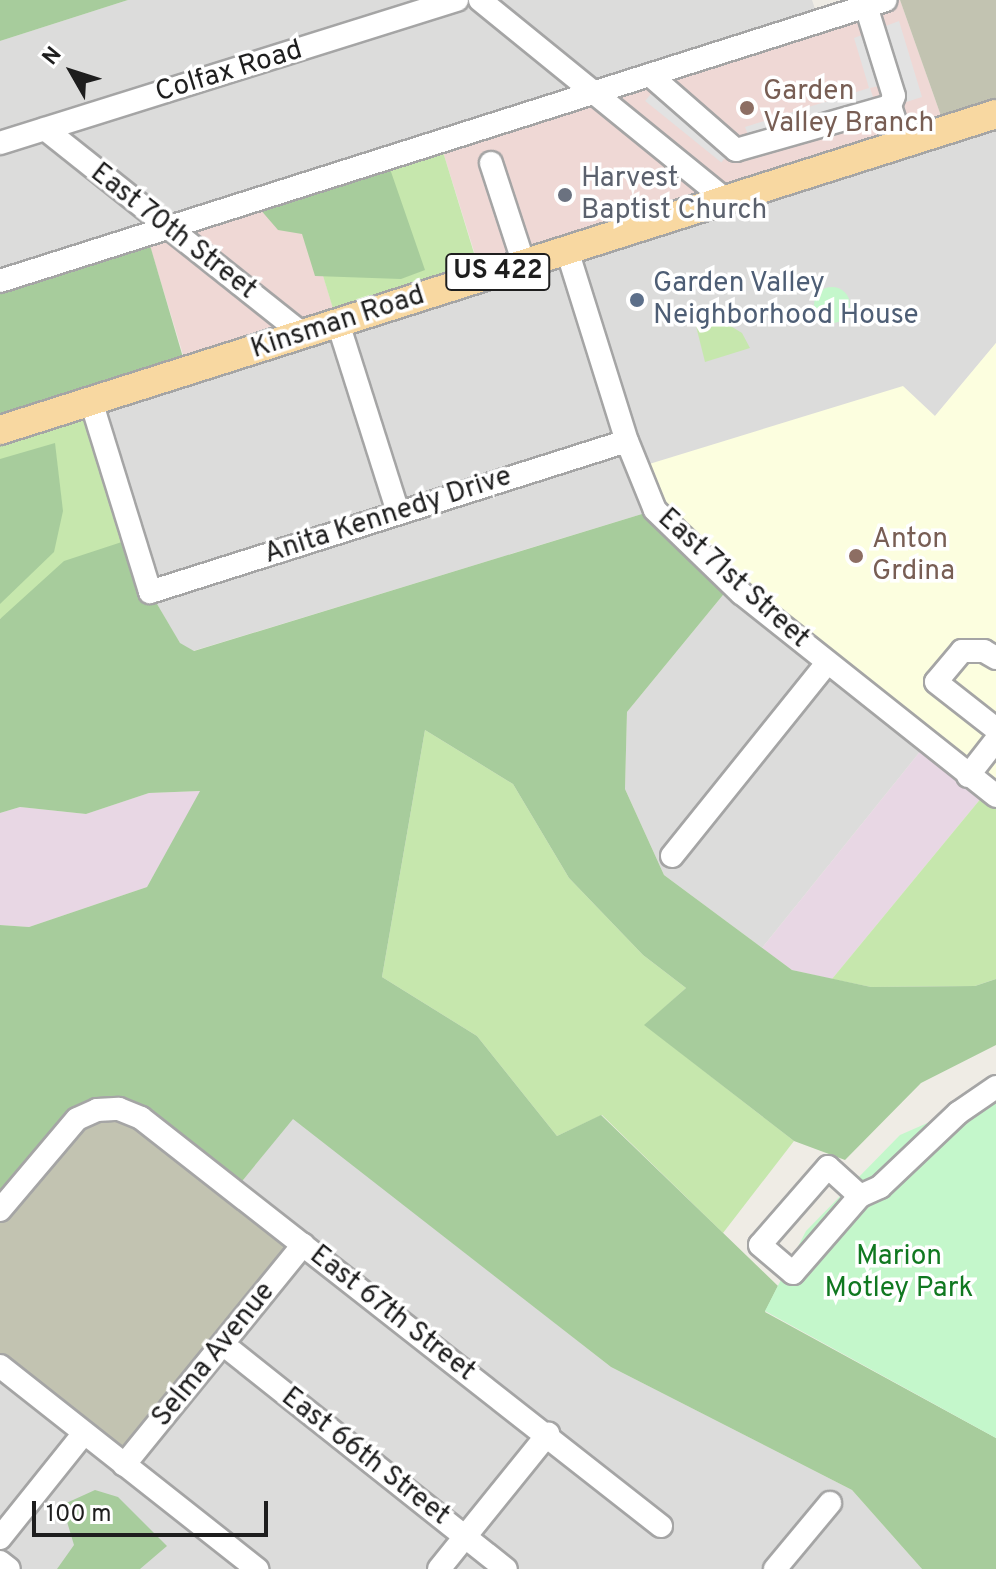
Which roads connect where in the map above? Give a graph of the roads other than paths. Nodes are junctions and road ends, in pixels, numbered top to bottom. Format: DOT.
graph roads {
  1 [pos="457,0"];
  2 [pos="480,0"];
  3 [pos="876,3"];
  4 [pos="650,75"];
  5 [pos="594,93"];
  6 [pos="890,106"];
  7 [pos="996,114"];
  8 [pos="45,129"];
  9 [pos="0,143"];
  10 [pos="902,144"];
  11 [pos="491,163"];
  12 [pos="726,200"];
  13 [pos="167,229"];
  14 [pos="567,250"];
  15 [pos="524,264"];
  16 [pos="0,281"];
  17 [pos="338,323"];
  18 [pos="303,334"];
  19 [pos="91,401"];
  20 [pos="0,430"];
  21 [pos="627,441"];
  22 [pos="398,512"];
  23 [pos="996,658"];
  24 [pos="827,663"];
  25 [pos="996,729"];
  26 [pos="996,740"];
  27 [pos="968,776"];
  28 [pos="991,794"];
  29 [pos="672,856"];
  30 [pos="996,1087"];
  31 [pos="860,1196"];
  32 [pos="0,1210"];
  33 [pos="303,1245"];
  34 [pos="224,1345"];
  35 [pos="0,1366"];
  36 [pos="84,1433"];
  37 [pos="548,1434"];
  38 [pos="124,1465"];
  39 [pos="830,1503"];
  40 [pos="0,1506"];
  41 [pos="23,1510"];
  42 [pos="661,1526"];
  43 [pos="466,1536"];
  44 [pos="0,1538"];
  45 [pos="0,1562"];
  46 [pos="9,1569"];
  47 [pos="257,1569"];
  48 [pos="439,1569"];
  49 [pos="506,1569"];
  50 [pos="775,1569"];
  1 -- 8 [label="street, Colfax Road"];
  2 -- 5 [label="street"];
  3 -- 4 [label="street"];
  3 -- 6 [label="street"];
  4 -- 5 [label="street"];
  4 -- 6 [label="street"];
  5 -- 12 [label="street"];
  5 -- 13 [label="street"];
  6 -- 10 [label="street"];
  7 -- 10 [label="main road, Kinsman Road / US 422"];
  8 -- 9 [label="street, Colfax Road"];
  8 -- 13 [label="street, East 70th Street"];
  10 -- 12 [label="main road, Kinsman Road / US 422"];
  11 -- 15 [label="street"];
  12 -- 14 [label="main road, Kinsman Road / US 422"];
  13 -- 16 [label="street"];
  13 -- 18 [label="street, East 70th Street"];
  14 -- 15 [label="main road, Kinsman Road / US 422"];
  14 -- 21 [label="street, East 71st Street"];
  15 -- 17 [label="main road, Kinsman Road / US 422"];
  17 -- 18 [label="main road, Kinsman Road / US 422"];
  17 -- 22 [label="street"];
  18 -- 19 [label="main road, Kinsman Road / US 422"];
  19 -- 20 [label="main road, Kinsman Road / US 422"];
  19 -- 22 [label="street, Anita Kennedy Drive"];
  21 -- 22 [label="street, Anita Kennedy Drive"];
  21 -- 24 [label="street, East 71st Street"];
  23 -- 25 [label="street"];
  24 -- 27 [label="street, East 71st Street"];
  24 -- 29 [label="street"];
  26 -- 27 [label="street"];
  27 -- 28 [label="street, East 71st Street"];
  30 -- 31 [label="street"];
  31 -- 31 [label="street"];
  32 -- 33 [label="street, East 67th Street"];
  33 -- 34 [label="street, Selma Avenue"];
  33 -- 37 [label="street, East 67th Street"];
  34 -- 38 [label="street, Selma Avenue"];
  34 -- 43 [label="street, East 66th Street"];
  35 -- 36 [label="street"];
  36 -- 38 [label="street"];
  36 -- 41 [label="street"];
  37 -- 42 [label="street, East 67th Street"];
  37 -- 43 [label="street"];
  38 -- 47 [label="street"];
  39 -- 50 [label="street"];
  40 -- 41 [label="street"];
  41 -- 44 [label="street"];
  43 -- 48 [label="street"];
  43 -- 49 [label="street, East 66th Street"];
  45 -- 46 [label="street"];
}
